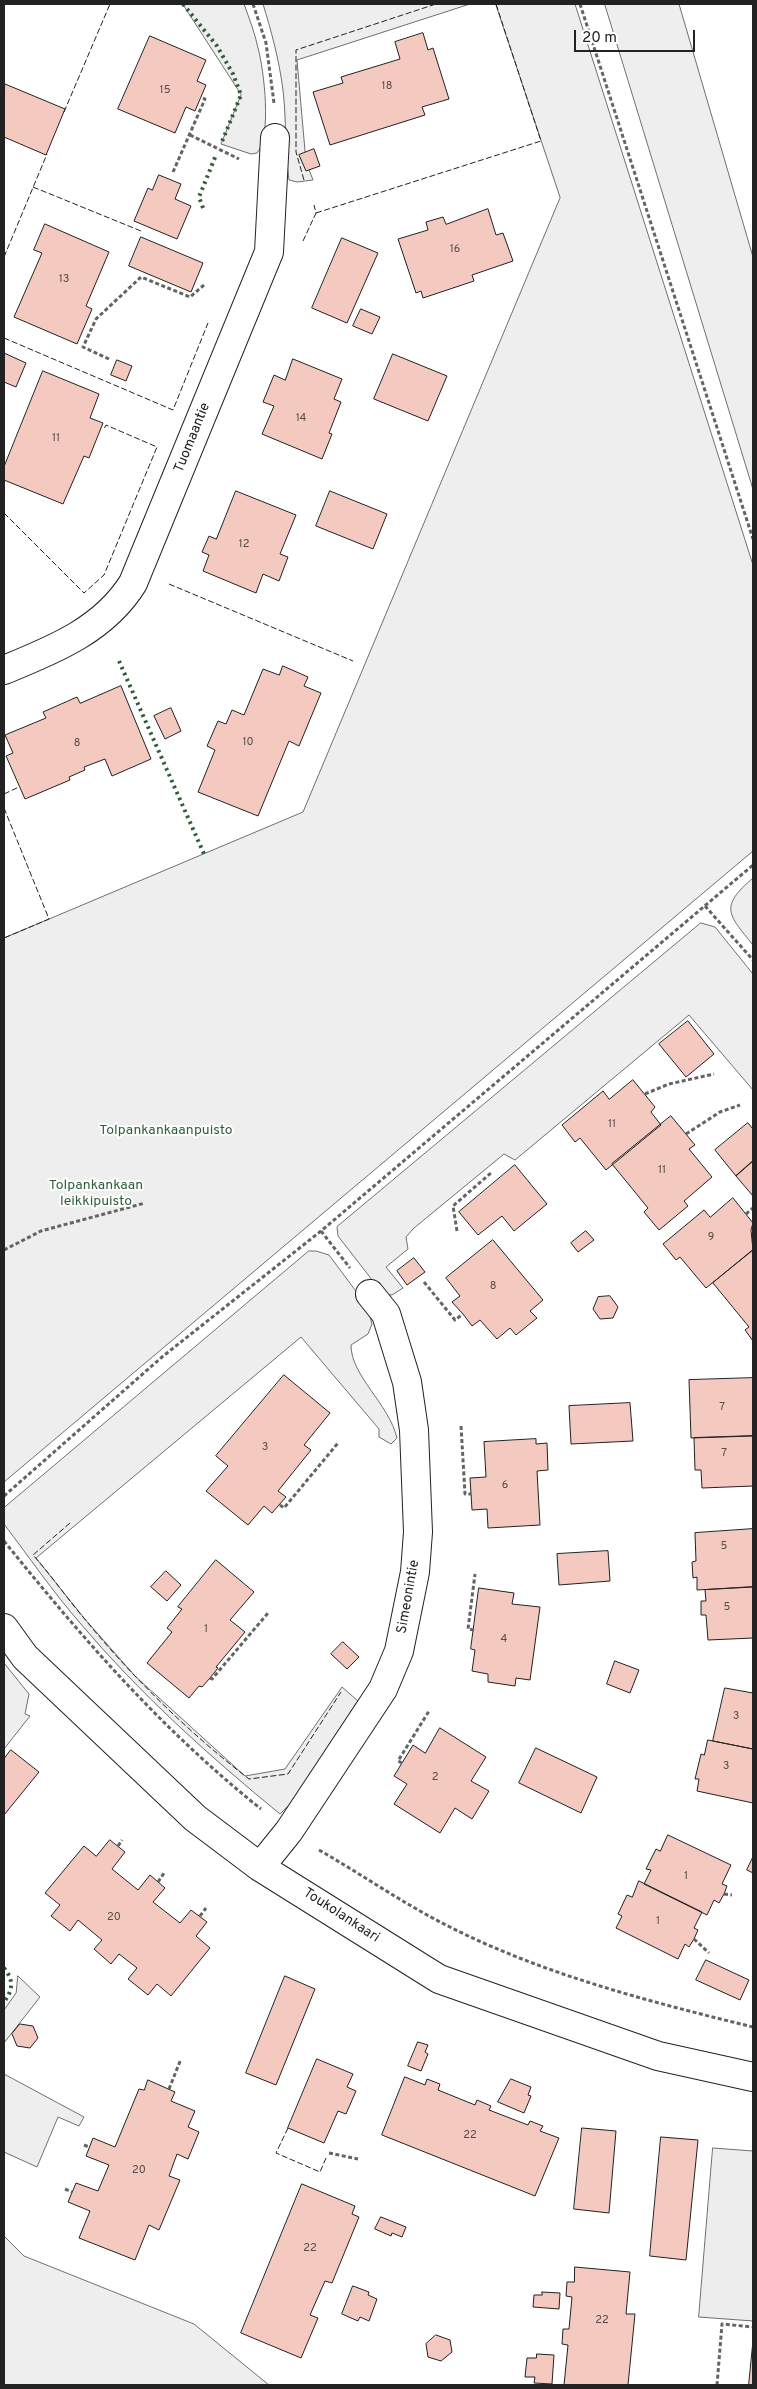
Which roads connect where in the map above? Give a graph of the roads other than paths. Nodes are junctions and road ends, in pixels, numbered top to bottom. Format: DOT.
graph roads {
  1 [pos="275,138"];
  2 [pos="4,670"];
  3 [pos="370,1294"];
  4 [pos="4,1628"];
  5 [pos="260,1867"];
  6 [pos="753,2077"];
  1 -- 2 [label="street, Tuomaantie"];
  3 -- 5 [label="street, Simeonintie"];
  4 -- 5 [label="street, Toukolankaari"];
  5 -- 6 [label="street, Toukolankaari"];
}
